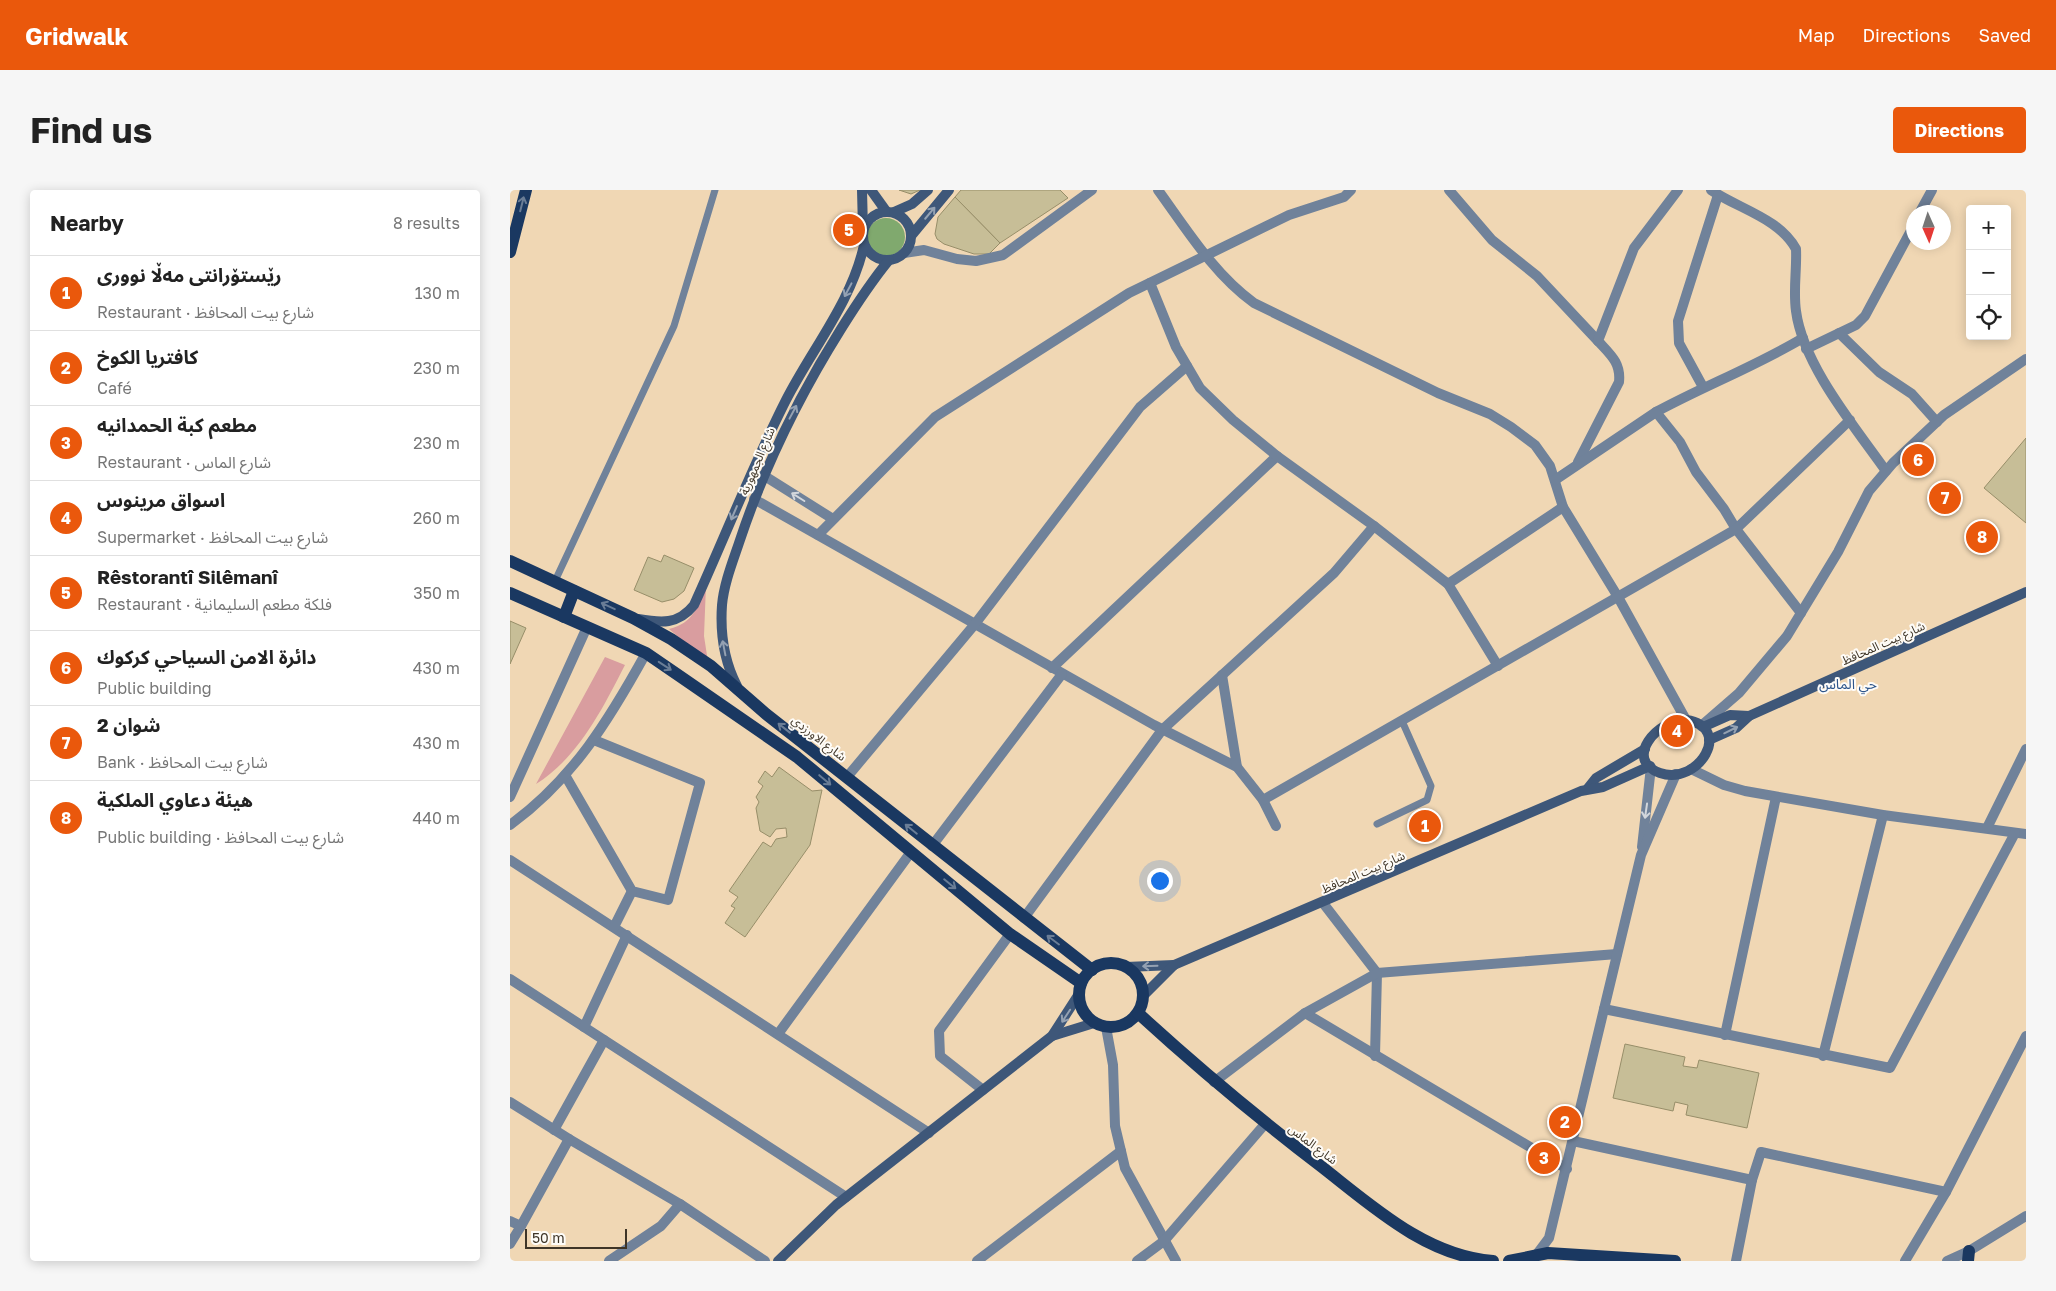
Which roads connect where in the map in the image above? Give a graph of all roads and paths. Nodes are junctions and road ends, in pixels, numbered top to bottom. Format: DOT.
graph roads {
  1 [pos="526,190"];
  2 [pos="715,190"];
  3 [pos="862,190"];
  4 [pos="871,190"];
  5 [pos="928,190"];
  6 [pos="949,190"];
  7 [pos="1092,190"];
  8 [pos="1158,190"];
  9 [pos="1351,190"];
  10 [pos="1449,190"];
  11 [pos="1678,190"];
  12 [pos="1932,190"];
  13 [pos="1715,193"];
  14 [pos="1924,205"];
  15 [pos="890,212"];
  16 [pos="863,229"];
  17 [pos="911,236"];
  18 [pos="1906,240"];
  19 [pos="864,244"];
  20 [pos="510,252"];
  21 [pos="904,253"];
  22 [pos="1207,256"];
  23 [pos="888,260"];
  24 [pos="1150,283"];
  25 [pos="1838,334"];
  26 [pos="1803,338"];
  27 [pos="1598,341"];
  28 [pos="1806,349"];
  29 [pos="2026,360"];
  30 [pos="1187,366"];
  31 [pos="1703,387"];
  32 [pos="1656,412"];
  33 [pos="1850,420"];
  34 [pos="1937,422"];
  35 [pos="1277,456"];
  36 [pos="1577,464"];
  37 [pos="1886,471"];
  38 [pos="763,475"];
  39 [pos="1555,480"];
  40 [pos="754,499"];
  41 [pos="1563,507"];
  42 [pos="833,519"];
  43 [pos="1374,526"];
  44 [pos="1736,529"];
  45 [pos="818,535"];
  46 [pos="510,553"];
  47 [pos="510,561"];
  48 [pos="526,568"];
  49 [pos="555,581"];
  50 [pos="1448,584"];
  51 [pos="574,591"];
  52 [pos="2026,592"];
  53 [pos="510,593"];
  54 [pos="1618,597"];
  55 [pos="1801,613"];
  56 [pos="564,617"];
  57 [pos="634,618"];
  58 [pos="974,624"];
  59 [pos="587,627"];
  60 [pos="646,653"];
  61 [pos="1498,666"];
  62 [pos="1052,668"];
  63 [pos="1062,674"];
  64 [pos="1222,675"];
  65 [pos="741,694"];
  66 [pos="1749,716"];
  67 [pos="1686,720"];
  68 [pos="1402,721"];
  69 [pos="1702,726"];
  70 [pos="1162,730"];
  71 [pos="594,740"];
  72 [pos="1709,740"];
  73 [pos="1645,749"];
  74 [pos="2026,749"];
  75 [pos="1650,766"];
  76 [pos="1237,767"];
  77 [pos="1691,769"];
  78 [pos="1676,774"];
  79 [pos="565,775"];
  80 [pos="847,777"];
  81 [pos="1588,788"];
  82 [pos="510,797"];
  83 [pos="1776,797"];
  84 [pos="1264,800"];
  85 [pos="1884,816"];
  86 [pos="1376,824"];
  87 [pos="510,825"];
  88 [pos="1276,826"];
  89 [pos="1987,828"];
  90 [pos="2021,834"];
  91 [pos="932,846"];
  92 [pos="911,852"];
  93 [pos="1641,855"];
  94 [pos="510,860"];
  95 [pos="632,892"];
  96 [pos="1323,903"];
  97 [pos="1024,918"];
  98 [pos="614,927"];
  99 [pos="1010,934"];
  100 [pos="628,935"];
  101 [pos="1618,954"];
  102 [pos="1174,965"];
  103 [pos="1126,967"];
  104 [pos="1092,970"];
  105 [pos="1377,972"];
  106 [pos="510,979"];
  107 [pos="1080,989"];
  108 [pos="1143,996"];
  109 [pos="1604,1009"];
  110 [pos="1138,1013"];
  111 [pos="1305,1013"];
  112 [pos="1100,1025"];
  113 [pos="584,1027"];
  114 [pos="778,1034"];
  115 [pos="1725,1035"];
  116 [pos="1052,1036"];
  117 [pos="2026,1036"];
  118 [pos="604,1040"];
  119 [pos="1375,1056"];
  120 [pos="1823,1056"];
  121 [pos="1214,1082"];
  122 [pos="983,1090"];
  123 [pos="510,1102"];
  124 [pos="1265,1124"];
  125 [pos="554,1130"];
  126 [pos="928,1133"];
  127 [pos="569,1139"];
  128 [pos="1573,1141"];
  129 [pos="1121,1151"];
  130 [pos="1567,1169"];
  131 [pos="1752,1180"];
  132 [pos="1946,1192"];
  133 [pos="846,1197"];
  134 [pos="680,1204"];
  135 [pos="2026,1216"];
  136 [pos="510,1221"];
  137 [pos="522,1226"];
  138 [pos="1164,1241"];
  139 [pos="510,1244"];
  140 [pos="1969,1256"];
  141 [pos="1536,1257"];
  142 [pos="609,1261"];
  143 [pos="765,1261"];
  144 [pos="778,1261"];
  145 [pos="977,1261"];
  146 [pos="1138,1261"];
  147 [pos="1176,1261"];
  148 [pos="1493,1261"];
  149 [pos="1509,1261"];
  150 [pos="1675,1261"];
  151 [pos="1736,1261"];
  152 [pos="1905,1261"];
  153 [pos="1947,1261"];
  20 -- 1 [label="main road, one-way"];
  2 -- 49 [label="lane"];
  3 -- 16 [label="main road"];
  4 -- 15 [label="main road"];
  5 -- 15 [label="main road"];
  17 -- 6 [label="main road, one-way"];
  7 -- 21 [label="street"];
  8 -- 22 [label="street"];
  9 -- 22 [label="street"];
  10 -- 27 [label="street"];
  11 -- 27 [label="street"];
  12 -- 14 [label="street"];
  13 -- 26 [label="street"];
  13 -- 31 [label="street"];
  15 -- 16 [label="main road"];
  15 -- 17 [label="main road"];
  16 -- 19 [label="main road"];
  17 -- 21 [label="main road"];
  18 -- 25 [label="street"];
  19 -- 23 [label="main road"];
  19 -- 57 [label="main road, شارع الجمهورية, one-way"];
  21 -- 23 [label="main road"];
  22 -- 24 [label="street"];
  22 -- 39 [label="street"];
  38 -- 23 [label="main road, شارع الجمهورية, one-way"];
  24 -- 30 [label="street"];
  24 -- 42 [label="street"];
  25 -- 28 [label="street"];
  25 -- 34 [label="street"];
  26 -- 28 [label="street"];
  26 -- 31 [label="street"];
  27 -- 36 [label="street"];
  28 -- 33 [label="street"];
  29 -- 34 [label="street"];
  30 -- 35 [label="street"];
  30 -- 58 [label="street"];
  31 -- 32 [label="street"];
  32 -- 36 [label="street"];
  32 -- 44 [label="street"];
  33 -- 37 [label="street"];
  33 -- 44 [label="street"];
  34 -- 37 [label="street"];
  35 -- 43 [label="street"];
  35 -- 62 [label="street"];
  36 -- 39 [label="street"];
  37 -- 55 [label="street"];
  38 -- 40 [label="main road, شارع الجمهورية"];
  42 -- 38 [label="street, one-way"];
  39 -- 41 [label="street"];
  40 -- 45 [label="street"];
  65 -- 40 [label="main road, شارع الجمهورية, one-way"];
  41 -- 50 [label="street"];
  41 -- 54 [label="street"];
  42 -- 45 [label="street"];
  43 -- 50 [label="street"];
  43 -- 64 [label="street"];
  44 -- 54 [label="street"];
  44 -- 55 [label="street"];
  45 -- 58 [label="street"];
  46 -- 48 [label="main road"];
  47 -- 48 [label="main road, شارع الاورزدي"];
  48 -- 49 [label="main road, شارع الاورزدي"];
  49 -- 51 [label="main road, شارع الاورزدي"];
  50 -- 61 [label="street"];
  51 -- 56 [label="main road"];
  57 -- 51 [label="main road, شارع الاورزدي, one-way"];
  52 -- 66 [label="main road, شارع بيت المحافظ"];
  53 -- 56 [label="main road"];
  54 -- 61 [label="street"];
  54 -- 67 [label="street"];
  55 -- 69 [label="street"];
  56 -- 59 [label="main road"];
  57 -- 65 [label="main road, شارع الاورزدي"];
  58 -- 62 [label="street"];
  58 -- 80 [label="street"];
  59 -- 60 [label="main road"];
  59 -- 82 [label="street"];
  60 -- 71 [label="street"];
  60 -- 92 [label="main road, one-way"];
  61 -- 68 [label="street"];
  62 -- 63 [label="street"];
  63 -- 70 [label="street"];
  63 -- 91 [label="street"];
  64 -- 70 [label="street"];
  64 -- 76 [label="street"];
  80 -- 65 [label="main road, شارع الاورزدي, one-way"];
  66 -- 69 [label="main road, شارع بيت المحافظ"];
  72 -- 66 [label="main road, شارع بيت المحافظ, one-way"];
  67 -- 69 [label="main road"];
  67 -- 73 [label="main road, شارع بيت المحافظ"];
  68 -- 84 [label="street"];
  68 -- 86 [label="lane"];
  69 -- 72 [label="main road"];
  70 -- 76 [label="street"];
  70 -- 97 [label="street"];
  71 -- 79 [label="street"];
  71 -- 95 [label="street"];
  72 -- 77 [label="main road"];
  73 -- 75 [label="main road"];
  73 -- 81 [label="main road, شارع بيت المحافظ"];
  74 -- 89 [label="street"];
  75 -- 78 [label="main road"];
  75 -- 81 [label="main road, شارع بيت المحافظ"];
  75 -- 93 [label="street, one-way"];
  76 -- 84 [label="street"];
  77 -- 78 [label="main road"];
  77 -- 83 [label="street"];
  78 -- 93 [label="street"];
  79 -- 87 [label="street"];
  79 -- 95 [label="street"];
  91 -- 80 [label="main road, شارع الاورزدي, one-way"];
  81 -- 96 [label="main road, شارع بيت المحافظ"];
  83 -- 85 [label="street"];
  83 -- 115 [label="street"];
  84 -- 88 [label="street"];
  85 -- 89 [label="street"];
  85 -- 120 [label="street"];
  89 -- 90 [label="street"];
  90 -- 120 [label="street"];
  91 -- 97 [label="main road, شارع الاورزدي"];
  92 -- 99 [label="main road, one-way"];
  92 -- 114 [label="street"];
  93 -- 101 [label="street"];
  94 -- 98 [label="street"];
  95 -- 98 [label="street"];
  96 -- 102 [label="main road, شارع بيت المحافظ"];
  96 -- 105 [label="street"];
  104 -- 97 [label="main road, شارع الاورزدي, one-way"];
  98 -- 100 [label="street"];
  99 -- 107 [label="main road"];
  99 -- 122 [label="street"];
  100 -- 113 [label="street"];
  100 -- 114 [label="street"];
  101 -- 105 [label="street"];
  101 -- 109 [label="street"];
  102 -- 103 [label="main road, شارع بيت المحافظ, one-way"];
  102 -- 108 [label="main road, شارع بيت المحافظ"];
  103 -- 104 [label="main road"];
  103 -- 108 [label="main road"];
  104 -- 107 [label="main road"];
  105 -- 111 [label="street"];
  105 -- 119 [label="street"];
  106 -- 113 [label="street"];
  107 -- 112 [label="main road"];
  107 -- 116 [label="main road, one-way"];
  108 -- 110 [label="main road"];
  109 -- 115 [label="street"];
  109 -- 128 [label="street"];
  110 -- 112 [label="main road"];
  110 -- 121 [label="main road, شارع الماس"];
  111 -- 119 [label="street"];
  111 -- 121 [label="street"];
  112 -- 116 [label="main road"];
  112 -- 129 [label="street"];
  113 -- 118 [label="street"];
  114 -- 126 [label="street"];
  115 -- 120 [label="street"];
  116 -- 122 [label="main road"];
  117 -- 132 [label="street"];
  118 -- 125 [label="street"];
  118 -- 133 [label="street"];
  119 -- 130 [label="street"];
  121 -- 124 [label="main road, شارع الماس"];
  122 -- 126 [label="main road"];
  123 -- 125 [label="street"];
  124 -- 138 [label="street"];
  124 -- 148 [label="main road, شارع الماس"];
  125 -- 127 [label="street"];
  126 -- 133 [label="main road"];
  127 -- 134 [label="street"];
  127 -- 137 [label="street"];
  128 -- 130 [label="street"];
  128 -- 131 [label="street"];
  129 -- 138 [label="street"];
  129 -- 145 [label="street"];
  130 -- 141 [label="street"];
  131 -- 132 [label="street"];
  131 -- 151 [label="street"];
  132 -- 152 [label="street"];
  133 -- 144 [label="main road"];
  134 -- 142 [label="street"];
  134 -- 143 [label="street"];
  135 -- 140 [label="street"];
  136 -- 137 [label="street"];
  137 -- 139 [label="street"];
  138 -- 146 [label="street"];
  138 -- 147 [label="street"];
  140 -- 153 [label="street"];
  141 -- 149 [label="main road"];
  141 -- 150 [label="main road"];
}
